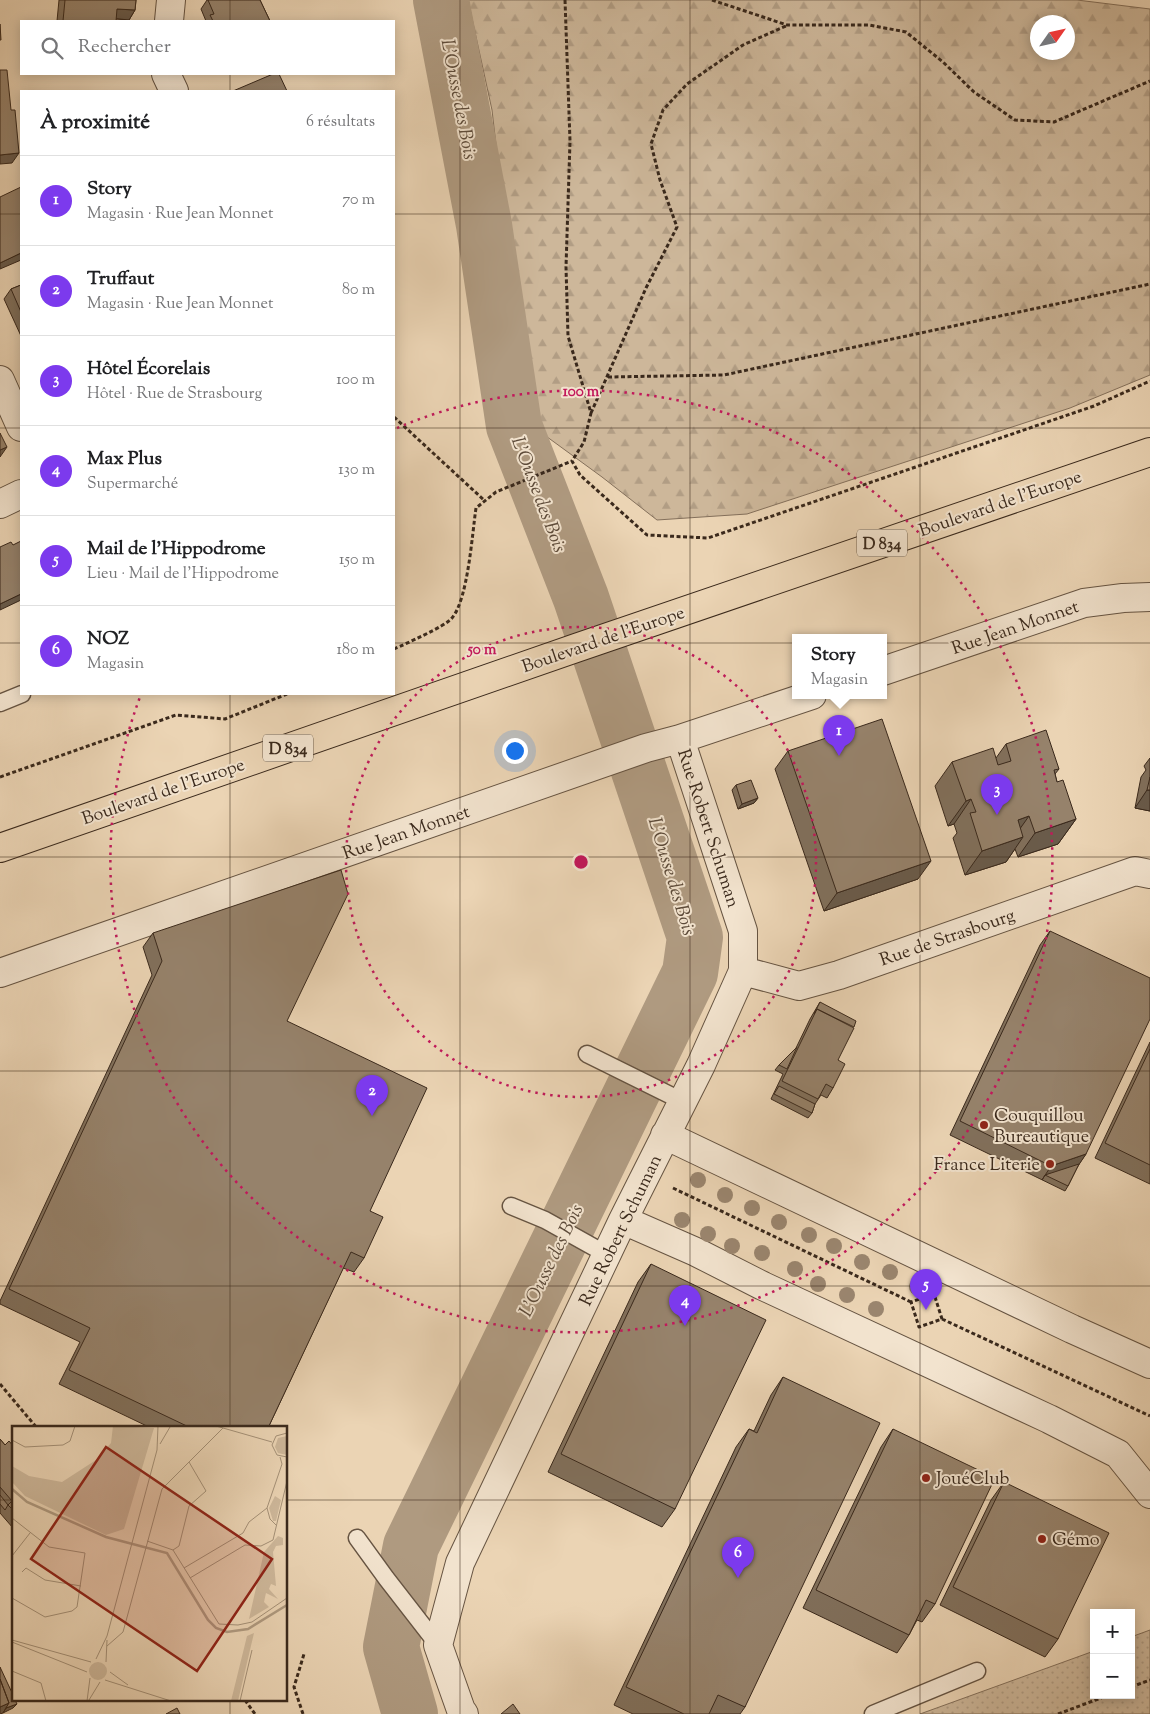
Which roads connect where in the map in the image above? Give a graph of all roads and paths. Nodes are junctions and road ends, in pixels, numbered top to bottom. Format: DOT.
graph roads {
  1 [pos="171,0"];
  2 [pos="565,0"];
  3 [pos="712,0"];
  4 [pos="170,20"];
  5 [pos="786,26"];
  6 [pos="166,75"];
  7 [pos="1150,81"];
  8 [pos="174,90"];
  9 [pos="1150,284"];
  10 [pos="608,377"];
  11 [pos="0,380"];
  12 [pos="1150,381"];
  13 [pos="591,413"];
  14 [pos="395,417"];
  15 [pos="20,425"];
  16 [pos="1150,452"];
  17 [pos="572,461"];
  18 [pos="20,494"];
  19 [pos="485,501"];
  20 [pos="0,504"];
  21 [pos="1150,597"];
  22 [pos="395,649"];
  23 [pos="887,670"];
  24 [pos="20,695"];
  25 [pos="285,695"];
  26 [pos="800,699"];
  27 [pos="0,703"];
  28 [pos="680,739"];
  29 [pos="0,777"];
  30 [pos="0,848"];
  31 [pos="1150,874"];
  32 [pos="742,971"];
  33 [pos="0,974"];
  34 [pos="587,1054"];
  35 [pos="682,1101"];
  36 [pos="665,1135"];
  37 [pos="644,1178"];
  38 [pos="511,1206"];
  39 [pos="622,1220"];
  40 [pos="606,1254"];
  41 [pos="911,1302"];
  42 [pos="942,1319"];
  43 [pos="1150,1364"];
  44 [pos="0,1384"];
  45 [pos="1150,1416"];
  46 [pos="35,1426"];
  47 [pos="1150,1494"];
  48 [pos="357,1538"];
  49 [pos="438,1645"];
  50 [pos="304,1654"];
  51 [pos="977,1670"];
  52 [pos="1150,1680"];
  53 [pos="1135,1686"];
  54 [pos="1097,1699"];
  55 [pos="246,1702"];
  56 [pos="255,1714"];
  57 [pos="304,1714"];
  58 [pos="464,1714"];
  59 [pos="873,1714"];
  60 [pos="1058,1714"];
  1 -- 4 [label="street"];
  2 -- 13 [label="path"];
  3 -- 5 [label="path"];
  5 -- 7 [label="path"];
  5 -- 10 [label="path"];
  6 -- 8 [label="street"];
  9 -- 10 [label="path"];
  10 -- 13 [label="path"];
  11 -- 15 [label="street"];
  12 -- 17 [label="path"];
  13 -- 17 [label="path"];
  14 -- 19 [label="path"];
  16 -- 30 [label="main road, Boulevard de l'Europe / D 834"];
  17 -- 19 [label="path"];
  18 -- 20 [label="street"];
  19 -- 22 [label="path"];
  21 -- 23 [label="street, Rue Jean Monnet"];
  24 -- 27 [label="lane"];
  25 -- 29 [label="path"];
  26 -- 28 [label="street, Rue Jean Monnet"];
  28 -- 32 [label="street, Rue Robert Schuman"];
  28 -- 33 [label="street, Rue Jean Monnet"];
  31 -- 32 [label="street, Rue de Strasbourg"];
  32 -- 35 [label="street, Rue Robert Schuman"];
  34 -- 35 [label="lane"];
  35 -- 36 [label="street, Rue Robert Schuman"];
  36 -- 37 [label="street, Rue Robert Schuman"];
  36 -- 43 [label="street"];
  37 -- 39 [label="street, Rue Robert Schuman"];
  37 -- 41 [label="path"];
  38 -- 40 [label="lane"];
  39 -- 40 [label="street, Rue Robert Schuman"];
  39 -- 47 [label="street"];
  40 -- 49 [label="street, Rue Robert Schuman"];
  41 -- 42 [label="path"];
  41 -- 42 [label="path"];
  42 -- 45 [label="path"];
  44 -- 46 [label="path"];
  48 -- 49 [label="lane"];
  49 -- 58 [label="street"];
  50 -- 57 [label="path"];
  51 -- 59 [label="lane"];
  52 -- 53 [label="path"];
  54 -- 60 [label="path"];
  55 -- 56 [label="path"];
}
